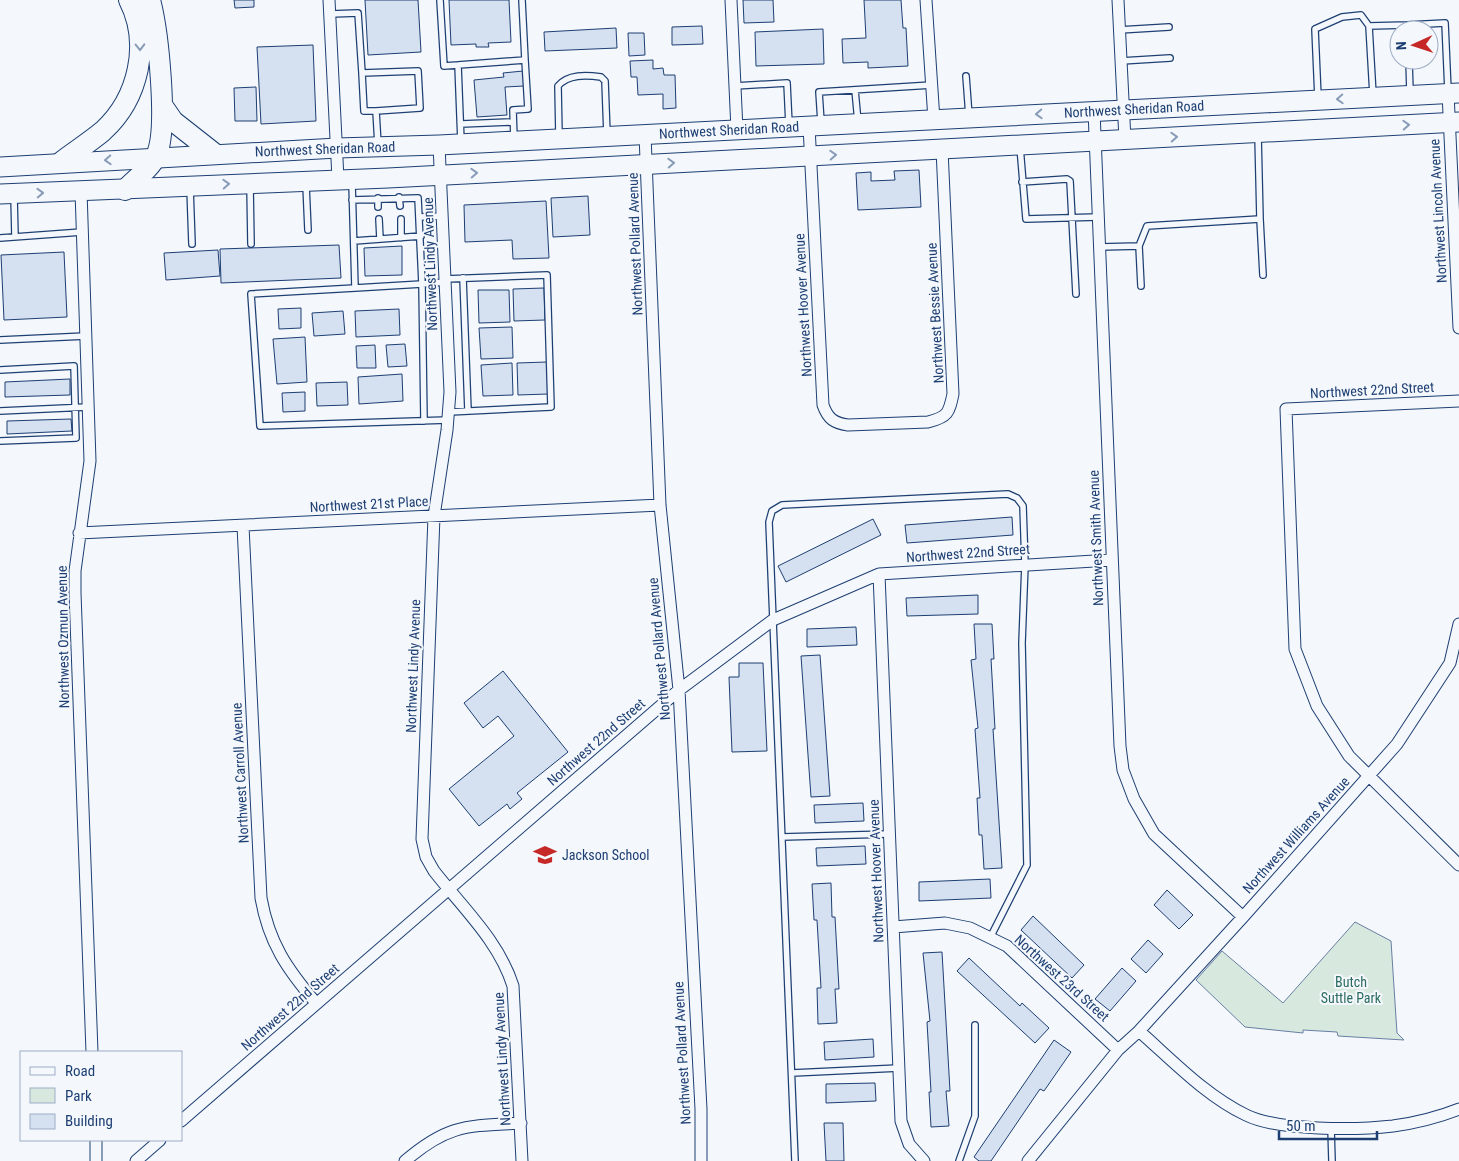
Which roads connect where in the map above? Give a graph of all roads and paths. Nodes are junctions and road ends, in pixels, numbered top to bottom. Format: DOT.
graph roads {
  1 [pos="129,0"];
  2 [pos="150,0"];
  3 [pos="329,0"];
  4 [pos="440,0"];
  5 [pos="522,0"];
  6 [pos="730,0"];
  7 [pos="926,0"];
  8 [pos="1118,0"];
  9 [pos="330,14"];
  10 [pos="1439,24"];
  11 [pos="1369,26"];
  12 [pos="1169,27"];
  13 [pos="1389,27"];
  14 [pos="1119,30"];
  15 [pos="1170,58"];
  16 [pos="525,60"];
  17 [pos="1121,61"];
  18 [pos="458,65"];
  19 [pos="1410,70"];
  20 [pos="362,73"];
  21 [pos="966,76"];
  22 [pos="932,85"];
  23 [pos="735,86"];
  24 [pos="855,90"];
  25 [pos="1454,93"];
  26 [pos="1411,95"];
  27 [pos="1373,97"];
  28 [pos="1318,100"];
  29 [pos="162,105"];
  30 [pos="1123,110"];
  31 [pos="376,111"];
  32 [pos="1094,111"];
  33 [pos="969,118"];
  34 [pos="934,120"];
  35 [pos="513,122"];
  36 [pos="1454,123"];
  37 [pos="461,124"];
  38 [pos="858,124"];
  39 [pos="815,126"];
  40 [pos="789,127"];
  41 [pos="737,130"];
  42 [pos="1258,133"];
  43 [pos="645,135"];
  44 [pos="608,137"];
  45 [pos="559,139"];
  46 [pos="1125,140"];
  47 [pos="1096,141"];
  48 [pos="514,142"];
  49 [pos="462,144"];
  50 [pos="1020,145"];
  51 [pos="439,146"];
  52 [pos="378,147"];
  53 [pos="336,148"];
  54 [pos="942,149"];
  55 [pos="215,154"];
  56 [pos="810,156"];
  57 [pos="156,158"];
  58 [pos="60,163"];
  59 [pos="646,164"];
  60 [pos="0,167"];
  61 [pos="1455,167"];
  62 [pos="441,175"];
  63 [pos="392,178"];
  64 [pos="345,179"];
  65 [pos="306,180"];
  66 [pos="1022,182"];
  67 [pos="249,183"];
  68 [pos="190,186"];
  69 [pos="125,190"];
  70 [pos="81,191"];
  71 [pos="7,194"];
  72 [pos="397,197"];
  73 [pos="378,198"];
  74 [pos="1456,199"];
  75 [pos="352,200"];
  76 [pos="400,206"];
  77 [pos="378,207"];
  78 [pos="443,216"];
  79 [pos="420,217"];
  80 [pos="1098,217"];
  81 [pos="1072,218"];
  82 [pos="1260,218"];
  83 [pos="401,219"];
  84 [pos="379,220"];
  85 [pos="308,230"];
  86 [pos="82,232"];
  87 [pos="420,236"];
  88 [pos="15,237"];
  89 [pos="0,238"];
  90 [pos="401,238"];
  91 [pos="380,239"];
  92 [pos="354,241"];
  93 [pos="192,244"];
  94 [pos="251,244"];
  95 [pos="1139,246"];
  96 [pos="1100,247"];
  97 [pos="1263,275"];
  98 [pos="463,278"];
  99 [pos="445,281"];
  100 [pos="422,284"];
  101 [pos="1141,286"];
  102 [pos="355,288"];
  103 [pos="1076,294"];
  104 [pos="1459,328"];
  105 [pos="86,336"];
  106 [pos="0,340"];
  107 [pos="74,366"];
  108 [pos="86,366"];
  109 [pos="0,370"];
  110 [pos="1459,401"];
  111 [pos="75,407"];
  112 [pos="88,407"];
  113 [pos="1286,409"];
  114 [pos="0,411"];
  115 [pos="468,411"];
  116 [pos="449,416"];
  117 [pos="424,421"];
  118 [pos="890,424"];
  119 [pos="89,437"];
  120 [pos="76,438"];
  121 [pos="0,441"];
  122 [pos="660,505"];
  123 [pos="434,516"];
  124 [pos="242,526"];
  125 [pos="80,533"];
  126 [pos="1111,560"];
  127 [pos="1025,564"];
  128 [pos="879,574"];
  129 [pos="774,620"];
  130 [pos="1459,624"];
  131 [pos="679,690"];
  132 [pos="1369,776"];
  133 [pos="889,834"];
  134 [pos="782,837"];
  135 [pos="1459,865"];
  136 [pos="449,890"];
  137 [pos="1243,917"];
  138 [pos="893,927"];
  139 [pos="990,938"];
  140 [pos="316,1003"];
  141 [pos="975,1025"];
  142 [pos="1139,1031"];
  143 [pos="1118,1050"];
  144 [pos="92,1051"];
  145 [pos="898,1068"];
  146 [pos="792,1073"];
  147 [pos="1459,1109"];
  148 [pos="182,1120"];
  149 [pos="521,1123"];
  150 [pos="1331,1127"];
  151 [pos="96,1141"];
  152 [pos="159,1141"];
  153 [pos="96,1161"];
  154 [pos="136,1161"];
  155 [pos="405,1161"];
  156 [pos="522,1161"];
  157 [pos="701,1161"];
  158 [pos="796,1161"];
  159 [pos="924,1161"];
  160 [pos="959,1161"];
  161 [pos="1028,1161"];
  162 [pos="1332,1161"];
  1 -- 58 [label="highway, one-way"];
  2 -- 29 [label="highway"];
  3 -- 9 [label="street"];
  4 -- 18 [label="lane"];
  5 -- 16 [label="lane"];
  6 -- 23 [label="street"];
  7 -- 22 [label="street"];
  8 -- 14 [label="street"];
  9 -- 20 [label="lane"];
  9 -- 53 [label="street"];
  10 -- 25 [label="lane"];
  11 -- 13 [label="lane"];
  11 -- 27 [label="lane"];
  11 -- 28 [label="lane"];
  12 -- 14 [label="lane"];
  14 -- 17 [label="street"];
  15 -- 17 [label="lane"];
  16 -- 18 [label="lane"];
  16 -- 35 [label="lane"];
  17 -- 30 [label="street"];
  18 -- 37 [label="lane"];
  19 -- 26 [label="lane"];
  20 -- 31 [label="lane"];
  20 -- 31 [label="lane"];
  21 -- 33 [label="lane"];
  22 -- 24 [label="lane"];
  22 -- 34 [label="street"];
  23 -- 40 [label="lane"];
  23 -- 41 [label="street"];
  24 -- 38 [label="lane"];
  24 -- 39 [label="lane"];
  25 -- 26 [label="main road, Northwest Sheridan Road"];
  25 -- 36 [label="street, Northwest Lincoln Avenue"];
  26 -- 27 [label="main road, Northwest Sheridan Road"];
  27 -- 28 [label="main road, Northwest Sheridan Road, one-way"];
  28 -- 30 [label="main road, Northwest Sheridan Road"];
  29 -- 55 [label="highway"];
  29 -- 57 [label="highway"];
  30 -- 32 [label="main road, Northwest Sheridan Road"];
  30 -- 46 [label="street"];
  31 -- 52 [label="lane"];
  32 -- 33 [label="main road, Northwest Sheridan Road, one-way"];
  32 -- 47 [label="street, Northwest Smith Avenue"];
  33 -- 34 [label="main road, Northwest Sheridan Road"];
  34 -- 38 [label="main road, Northwest Sheridan Road"];
  35 -- 37 [label="lane"];
  35 -- 48 [label="lane"];
  42 -- 36 [label="main road, one-way"];
  36 -- 61 [label="street, Northwest Lincoln Avenue"];
  37 -- 49 [label="lane"];
  38 -- 39 [label="main road, Northwest Sheridan Road"];
  39 -- 40 [label="main road, Northwest Sheridan Road"];
  39 -- 56 [label="street, Northwest Hoover Avenue"];
  40 -- 41 [label="main road, Northwest Sheridan Road"];
  41 -- 43 [label="main road, Northwest Sheridan Road"];
  46 -- 42 [label="main road, one-way"];
  42 -- 82 [label="lane"];
  43 -- 44 [label="main road, Northwest Sheridan Road"];
  43 -- 59 [label="street, Northwest Pollard Avenue"];
  44 -- 45 [label="main road, Northwest Sheridan Road"];
  44 -- 45 [label="lane"];
  45 -- 48 [label="main road, Northwest Sheridan Road"];
  46 -- 47 [label="main road"];
  47 -- 50 [label="main road"];
  47 -- 80 [label="street, Northwest Smith Avenue"];
  48 -- 49 [label="main road, Northwest Sheridan Road"];
  49 -- 51 [label="main road, Northwest Sheridan Road"];
  50 -- 54 [label="main road"];
  50 -- 66 [label="lane"];
  51 -- 52 [label="main road, Northwest Sheridan Road"];
  51 -- 62 [label="street, Northwest Lindy Avenue"];
  52 -- 53 [label="main road, Northwest Sheridan Road"];
  53 -- 55 [label="main road, Northwest Sheridan Road"];
  53 -- 64 [label="street"];
  56 -- 54 [label="main road, one-way"];
  54 -- 118 [label="street, Northwest Bessie Avenue"];
  55 -- 57 [label="main road, Northwest Sheridan Road"];
  59 -- 56 [label="main road, one-way"];
  56 -- 118 [label="street, Northwest Hoover Avenue"];
  57 -- 58 [label="main road, Northwest Sheridan Road, one-way"];
  57 -- 69 [label="highway"];
  58 -- 60 [label="main road, Northwest Sheridan Road"];
  62 -- 59 [label="main road, one-way"];
  59 -- 122 [label="street, Northwest Pollard Avenue"];
  61 -- 74 [label="street, Northwest Lincoln Avenue"];
  62 -- 63 [label="main road"];
  62 -- 78 [label="street, Northwest Lindy Avenue"];
  63 -- 64 [label="main road"];
  63 -- 72 [label="lane"];
  64 -- 65 [label="main road"];
  64 -- 75 [label="lane"];
  65 -- 67 [label="main road"];
  65 -- 85 [label="lane"];
  66 -- 81 [label="lane"];
  66 -- 81 [label="lane"];
  68 -- 67 [label="main road, one-way"];
  67 -- 94 [label="lane"];
  68 -- 69 [label="main road"];
  68 -- 93 [label="lane"];
  69 -- 70 [label="main road"];
  71 -- 70 [label="main road, one-way"];
  70 -- 86 [label="street, Northwest Ozmun Avenue"];
  71 -- 88 [label="lane"];
  72 -- 73 [label="lane"];
  72 -- 76 [label="lane"];
  72 -- 79 [label="lane"];
  73 -- 75 [label="lane"];
  73 -- 77 [label="lane"];
  74 -- 104 [label="street, Northwest Lincoln Avenue"];
  75 -- 92 [label="lane"];
  78 -- 79 [label="lane"];
  78 -- 99 [label="street, Northwest Lindy Avenue"];
  79 -- 87 [label="lane"];
  80 -- 81 [label="lane"];
  80 -- 96 [label="street, Northwest Smith Avenue"];
  81 -- 103 [label="lane"];
  82 -- 95 [label="lane"];
  82 -- 97 [label="lane"];
  83 -- 90 [label="lane"];
  84 -- 91 [label="lane"];
  86 -- 88 [label="lane"];
  86 -- 105 [label="street, Northwest Ozmun Avenue"];
  87 -- 90 [label="lane"];
  87 -- 100 [label="lane"];
  88 -- 89 [label="lane"];
  90 -- 91 [label="lane"];
  91 -- 92 [label="lane"];
  92 -- 102 [label="lane"];
  95 -- 96 [label="lane"];
  95 -- 101 [label="lane"];
  96 -- 126 [label="street, Northwest Smith Avenue"];
  98 -- 99 [label="lane"];
  98 -- 115 [label="lane"];
  98 -- 115 [label="lane"];
  99 -- 100 [label="lane"];
  99 -- 116 [label="street, Northwest Lindy Avenue"];
  100 -- 102 [label="lane"];
  100 -- 117 [label="lane"];
  102 -- 117 [label="lane"];
  105 -- 106 [label="lane"];
  105 -- 108 [label="street, Northwest Ozmun Avenue"];
  107 -- 108 [label="lane"];
  107 -- 109 [label="lane"];
  107 -- 111 [label="lane"];
  108 -- 112 [label="street, Northwest Ozmun Avenue"];
  110 -- 113 [label="street, Northwest 22nd Street"];
  111 -- 112 [label="lane"];
  111 -- 114 [label="lane"];
  111 -- 120 [label="lane"];
  112 -- 119 [label="street, Northwest Ozmun Avenue"];
  113 -- 132 [label="street, Northwest Williams Avenue"];
  115 -- 116 [label="lane"];
  116 -- 117 [label="lane"];
  116 -- 123 [label="street, Northwest Lindy Avenue"];
  119 -- 120 [label="lane"];
  119 -- 125 [label="street, Northwest Ozmun Avenue"];
  120 -- 121 [label="lane"];
  122 -- 123 [label="street, Northwest 21st Place"];
  122 -- 131 [label="street, Northwest Pollard Avenue"];
  123 -- 124 [label="street, Northwest 21st Place"];
  123 -- 136 [label="street, Northwest Lindy Avenue"];
  124 -- 125 [label="street, Northwest 21st Place"];
  124 -- 140 [label="street, Northwest Carroll Avenue"];
  125 -- 144 [label="street, Northwest Ozmun Avenue"];
  126 -- 127 [label="street, Northwest 22nd Street"];
  126 -- 137 [label="street, Northwest Smith Avenue"];
  127 -- 128 [label="street, Northwest 22nd Street"];
  127 -- 129 [label="lane"];
  127 -- 139 [label="lane"];
  128 -- 129 [label="street, Northwest 22nd Street"];
  128 -- 133 [label="street, Northwest Hoover Avenue"];
  129 -- 131 [label="street, Northwest 22nd Street"];
  129 -- 134 [label="lane"];
  130 -- 132 [label="street"];
  131 -- 136 [label="street, Northwest 22nd Street"];
  131 -- 157 [label="street, Northwest Pollard Avenue"];
  132 -- 135 [label="street"];
  132 -- 137 [label="street, Northwest Williams Avenue"];
  133 -- 134 [label="lane"];
  133 -- 138 [label="street, Northwest Hoover Avenue"];
  134 -- 146 [label="lane"];
  136 -- 140 [label="street, Northwest 22nd Street"];
  136 -- 149 [label="street, Northwest Lindy Avenue"];
  137 -- 142 [label="street, Northwest Williams Avenue"];
  138 -- 139 [label="street, Northwest 23rd Street"];
  138 -- 145 [label="street, Northwest Hoover Avenue"];
  139 -- 143 [label="street, Northwest 23rd Street"];
  140 -- 148 [label="street, Northwest 22nd Street"];
  141 -- 160 [label="lane"];
  142 -- 143 [label="street, Northwest Williams Avenue"];
  142 -- 150 [label="street"];
  143 -- 161 [label="street, Northwest Williams Avenue"];
  145 -- 146 [label="lane"];
  145 -- 159 [label="street, Northwest Hoover Avenue"];
  146 -- 158 [label="lane"];
  147 -- 150 [label="street"];
  149 -- 155 [label="street"];
  149 -- 156 [label="street, Northwest Lindy Avenue"];
  150 -- 162 [label="lane"];
  151 -- 153 [label="street"];
  152 -- 154 [label="street"];
}
